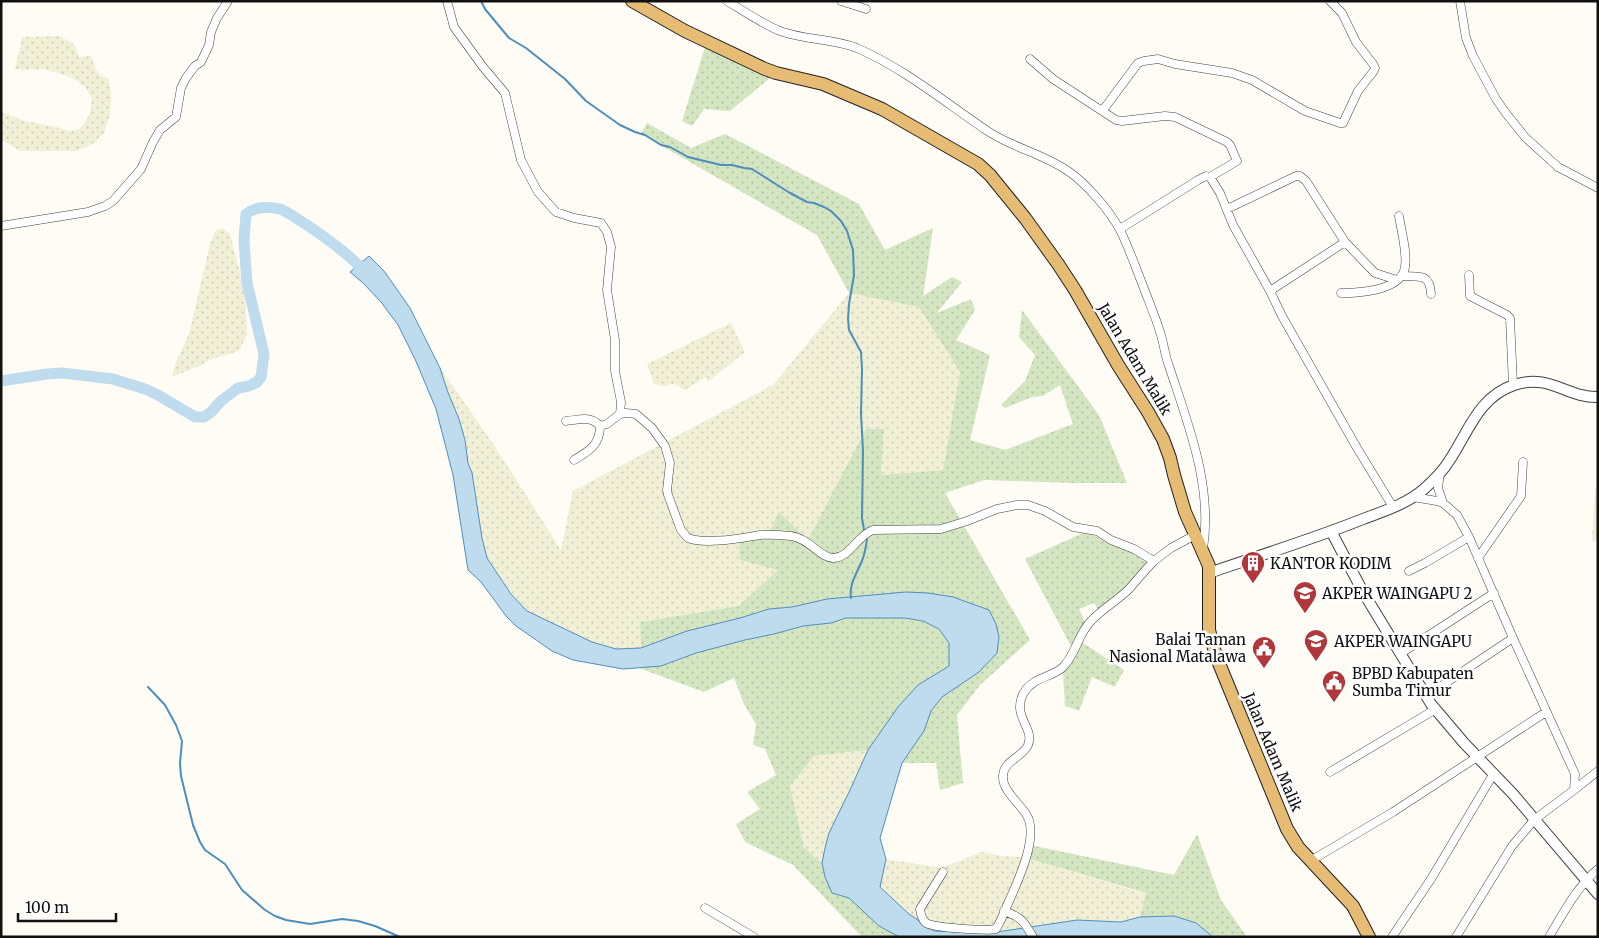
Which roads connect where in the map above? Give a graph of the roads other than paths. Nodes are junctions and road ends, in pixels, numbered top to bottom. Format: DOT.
graph roads {
  1 [pos="228,1"];
  2 [pos="447,1"];
  3 [pos="632,1"];
  4 [pos="727,1"];
  5 [pos="841,1"];
  6 [pos="1330,1"];
  7 [pos="1460,1"];
  8 [pos="866,8"];
  9 [pos="1030,60"];
  10 [pos="1103,110"];
  11 [pos="1210,177"];
  12 [pos="1598,188"];
  13 [pos="1227,209"];
  14 [pos="1399,216"];
  15 [pos="1,226"];
  16 [pos="1120,229"];
  17 [pos="1345,242"];
  18 [pos="1375,273"];
  19 [pos="1469,276"];
  20 [pos="1399,278"];
  21 [pos="1378,290"];
  22 [pos="1270,291"];
  23 [pos="1341,293"];
  24 [pos="1431,294"];
  25 [pos="1513,385"];
  26 [pos="1598,397"];
  27 [pos="620,414"];
  28 [pos="566,421"];
  29 [pos="600,426"];
  30 [pos="574,460"];
  31 [pos="1523,462"];
  32 [pos="1440,472"];
  33 [pos="1413,497"];
  34 [pos="1444,503"];
  35 [pos="1393,507"];
  36 [pos="1332,532"];
  37 [pos="1195,535"];
  38 [pos="1469,537"];
  39 [pos="1202,551"];
  40 [pos="1478,558"];
  41 [pos="1154,561"];
  42 [pos="1409,571"];
  43 [pos="1209,573"];
  44 [pos="1494,593"];
  45 [pos="1512,638"];
  46 [pos="1400,654"];
  47 [pos="1426,696"];
  48 [pos="1436,709"];
  49 [pos="1546,712"];
  50 [pos="1477,757"];
  51 [pos="1598,771"];
  52 [pos="1330,772"];
  53 [pos="1494,774"];
  54 [pos="1574,790"];
  55 [pos="1534,820"];
  56 [pos="1312,860"];
  57 [pos="1598,870"];
  58 [pos="943,872"];
  59 [pos="1586,880"];
  60 [pos="1598,894"];
  61 [pos="705,908"];
  62 [pos="1004,911"];
  63 [pos="754,937"];
  64 [pos="1033,937"];
  65 [pos="1369,937"];
  66 [pos="1392,937"];
  67 [pos="1456,937"];
  68 [pos="1550,937"];
  1 -- 15 [label="street"];
  2 -- 27 [label="street"];
  3 -- 37 [label="highway, Jalan Adam Malik"];
  4 -- 16 [label="street"];
  5 -- 8 [label="street"];
  6 -- 10 [label="street"];
  7 -- 12 [label="street"];
  9 -- 10 [label="street"];
  10 -- 11 [label="street"];
  11 -- 13 [label="street"];
  11 -- 16 [label="street"];
  13 -- 17 [label="street"];
  13 -- 22 [label="street"];
  14 -- 20 [label="street"];
  16 -- 39 [label="street"];
  17 -- 18 [label="street"];
  17 -- 22 [label="street"];
  18 -- 20 [label="street"];
  18 -- 21 [label="street"];
  19 -- 25 [label="street"];
  20 -- 21 [label="street"];
  20 -- 24 [label="street"];
  21 -- 23 [label="street"];
  22 -- 35 [label="street"];
  25 -- 26 [label="street"];
  25 -- 32 [label="street"];
  27 -- 29 [label="street"];
  27 -- 41 [label="street"];
  28 -- 29 [label="street"];
  29 -- 30 [label="street"];
  31 -- 40 [label="street"];
  32 -- 33 [label="street"];
  32 -- 34 [label="street"];
  33 -- 34 [label="street"];
  33 -- 35 [label="street"];
  34 -- 38 [label="street"];
  35 -- 36 [label="street"];
  36 -- 43 [label="street"];
  36 -- 46 [label="street"];
  37 -- 39 [label="highway, Jalan Adam Malik"];
  37 -- 41 [label="street"];
  38 -- 40 [label="street"];
  38 -- 42 [label="street"];
  39 -- 43 [label="highway, Jalan Adam Malik"];
  40 -- 44 [label="street"];
  41 -- 62 [label="street"];
  43 -- 56 [label="highway, Jalan Adam Malik"];
  44 -- 45 [label="street"];
  44 -- 46 [label="street"];
  45 -- 47 [label="street"];
  45 -- 49 [label="street"];
  46 -- 47 [label="street"];
  47 -- 48 [label="street"];
  48 -- 50 [label="street"];
  48 -- 52 [label="street"];
  49 -- 50 [label="street"];
  49 -- 54 [label="street"];
  50 -- 53 [label="street"];
  50 -- 56 [label="street"];
  51 -- 54 [label="street"];
  53 -- 55 [label="street"];
  53 -- 66 [label="street"];
  54 -- 55 [label="street"];
  55 -- 59 [label="street"];
  55 -- 67 [label="street"];
  56 -- 65 [label="highway, Jalan Adam Malik"];
  57 -- 59 [label="street"];
  58 -- 62 [label="street"];
  59 -- 60 [label="street"];
  59 -- 68 [label="street"];
  61 -- 63 [label="street"];
  62 -- 64 [label="street"];
}
